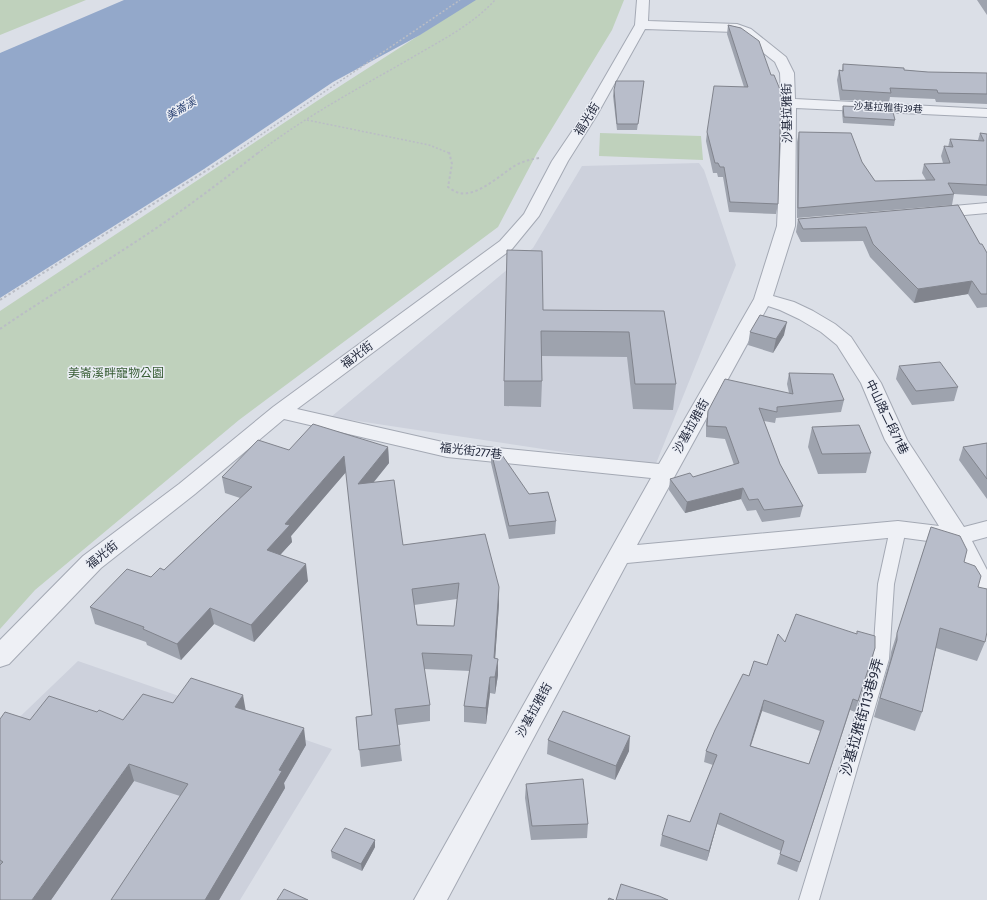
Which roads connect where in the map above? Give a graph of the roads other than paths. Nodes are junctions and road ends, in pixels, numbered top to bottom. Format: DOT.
graph roads {
  1 [pos="643,0"];
  2 [pos="641,24"];
  3 [pos="788,103"];
  4 [pos="987,113"];
  5 [pos="987,208"];
  6 [pos="918,214"];
  7 [pos="763,298"];
  8 [pos="280,412"];
  9 [pos="665,472"];
  10 [pos="987,529"];
  11 [pos="898,530"];
  12 [pos="958,538"];
  13 [pos="619,554"];
  14 [pos="987,594"];
  15 [pos="0,657"];
  16 [pos="430,900"];
  17 [pos="809,900"];
  1 -- 2 [label="street, 福光街"];
  2 -- 3 [label="street, 沙基拉雅街"];
  2 -- 8 [label="street, 福光街"];
  3 -- 4 [label="street, 沙基拉雅街39巷"];
  3 -- 7 [label="street, 沙基拉雅街"];
  5 -- 6 [label="street"];
  7 -- 9 [label="street, 沙基拉雅街"];
  7 -- 12 [label="street, 中山路二段71巷"];
  8 -- 9 [label="street, 福光街277巷"];
  8 -- 15 [label="street, 福光街"];
  9 -- 13 [label="street, 沙基拉雅街"];
  10 -- 12 [label="street"];
  11 -- 12 [label="street"];
  11 -- 13 [label="street"];
  11 -- 17 [label="lane, 沙基拉雅街113巷9弄"];
  12 -- 14 [label="street, 中山路二段71巷"];
  13 -- 16 [label="street, 沙基拉雅街"];
}
